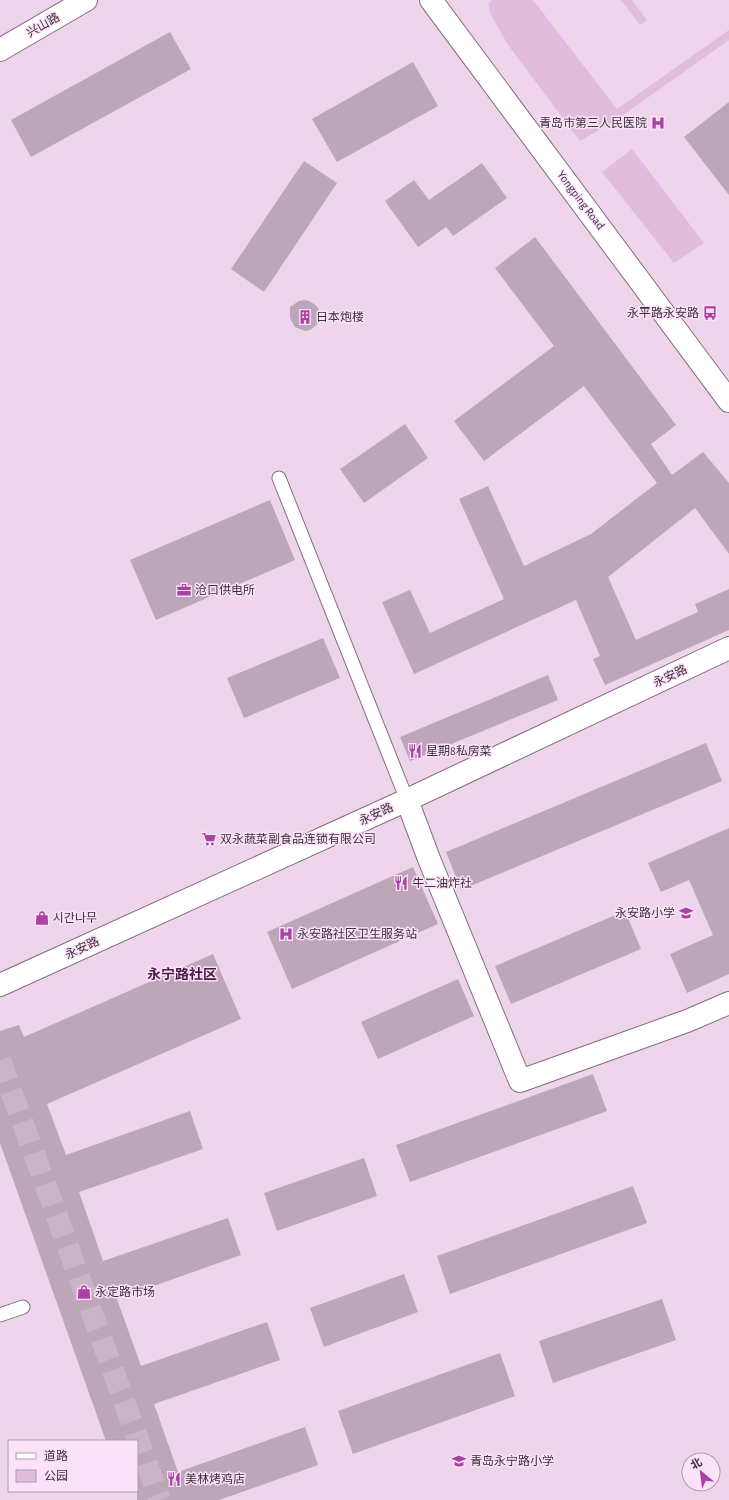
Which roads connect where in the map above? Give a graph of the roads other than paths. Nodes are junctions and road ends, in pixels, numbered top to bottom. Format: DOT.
graph roads {
  1 [pos="86,0"];
  2 [pos="431,0"];
  3 [pos="0,50"];
  4 [pos="729,401"];
  5 [pos="279,478"];
  6 [pos="729,648"];
  7 [pos="407,800"];
  8 [pos="0,985"];
  9 [pos="729,1003"];
  10 [pos="23,1307"];
  11 [pos="0,1315"];
  1 -- 3 [label="street, 兴山路"];
  2 -- 4 [label="street, Yongping Road"];
  5 -- 7 [label="lane"];
  6 -- 7 [label="street, 永安路"];
  7 -- 8 [label="street, 永安路"];
  7 -- 9 [label="street"];
  10 -- 11 [label="lane"];
}
